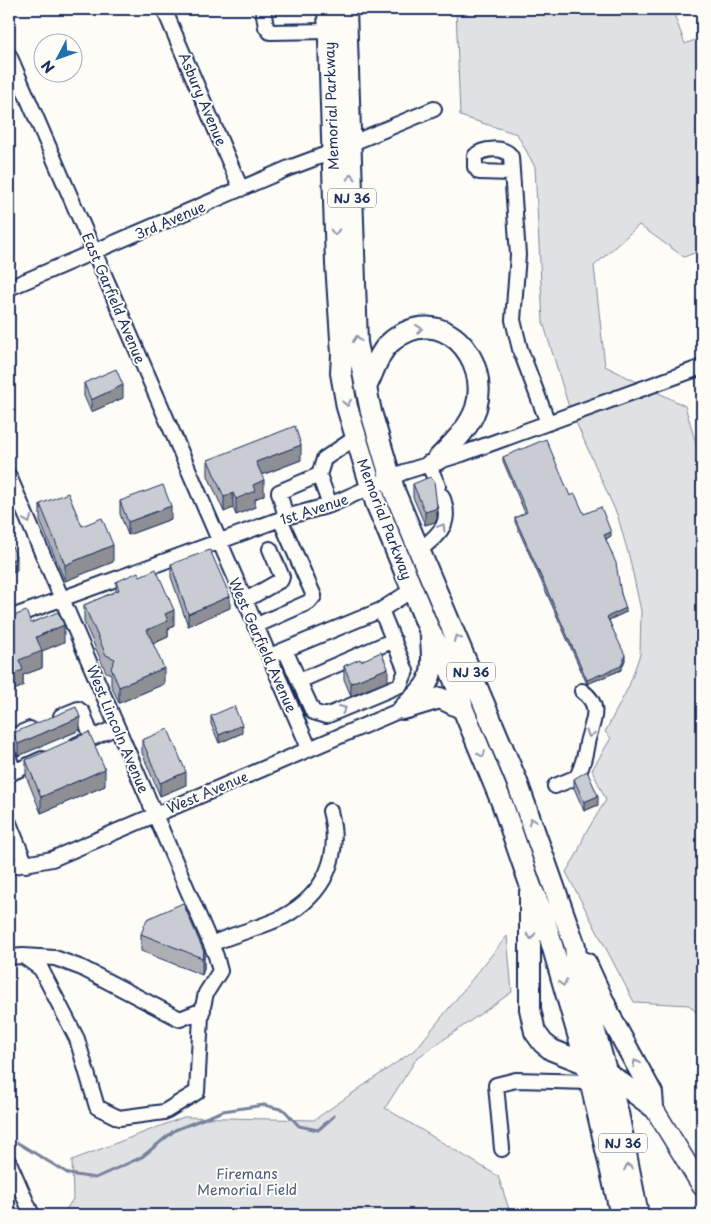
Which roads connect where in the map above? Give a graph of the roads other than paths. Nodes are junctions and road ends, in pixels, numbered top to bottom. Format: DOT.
graph roads {
  1 [pos="164,9"];
  2 [pos="263,9"];
  3 [pos="328,9"];
  4 [pos="346,9"];
  5 [pos="329,31"];
  6 [pos="9,55"];
  7 [pos="434,109"];
  8 [pos="350,144"];
  9 [pos="332,152"];
  10 [pos="512,173"];
  11 [pos="241,189"];
  12 [pos="94,252"];
  13 [pos="9,288"];
  14 [pos="702,367"];
  15 [pos="366,387"];
  16 [pos="548,423"];
  17 [pos="355,438"];
  18 [pos="432,462"];
  19 [pos="319,475"];
  20 [pos="9,476"];
  21 [pos="390,479"];
  22 [pos="370,489"];
  23 [pos="330,505"];
  24 [pos="283,518"];
  25 [pos="218,542"];
  26 [pos="270,549"];
  27 [pos="420,550"];
  28 [pos="412,590"];
  29 [pos="61,598"];
  30 [pos="244,601"];
  31 [pos="381,610"];
  32 [pos="9,618"];
  33 [pos="255,626"];
  34 [pos="431,634"];
  35 [pos="394,640"];
  36 [pos="285,650"];
  37 [pos="268,657"];
  38 [pos="292,664"];
  39 [pos="275,671"];
  40 [pos="299,681"];
  41 [pos="582,690"];
  42 [pos="403,709"];
  43 [pos="463,709"];
  44 [pos="117,727"];
  45 [pos="9,738"];
  46 [pos="92,738"];
  47 [pos="309,748"];
  48 [pos="9,758"];
  49 [pos="11,773"];
  50 [pos="555,786"];
  51 [pos="330,811"];
  52 [pos="154,815"];
  53 [pos="9,823"];
  54 [pos="26,865"];
  55 [pos="9,866"];
  56 [pos="531,887"];
  57 [pos="211,944"];
  58 [pos="575,946"];
  59 [pos="16,957"];
  60 [pos="202,1010"];
  61 [pos="594,1072"];
  62 [pos="653,1107"];
  63 [pos="502,1149"];
  64 [pos="9,1162"];
  65 [pos="702,1187"];
  66 [pos="32,1215"];
  67 [pos="621,1215"];
  68 [pos="638,1215"];
  1 -- 11 [label="street, Asbury Avenue"];
  2 -- 5 [label="street"];
  3 -- 5 [label="highway, Memorial Parkway / NJ 36"];
  4 -- 8 [label="highway, Memorial Parkway / NJ 36"];
  5 -- 9 [label="highway, Memorial Parkway / NJ 36"];
  6 -- 12 [label="street, East Garfield Avenue"];
  7 -- 8 [label="street"];
  15 -- 8 [label="highway, Memorial Parkway / NJ 36, one-way"];
  9 -- 11 [label="street, 3rd Avenue"];
  9 -- 17 [label="highway, Memorial Parkway / NJ 36, one-way"];
  10 -- 16 [label="street"];
  11 -- 12 [label="street, 3rd Avenue"];
  12 -- 13 [label="street, 3rd Avenue"];
  12 -- 25 [label="street, East Garfield Avenue"];
  14 -- 16 [label="street, 1st Avenue"];
  15 -- 18 [label="highway, one-way"];
  15 -- 21 [label="highway, Memorial Parkway / NJ 36"];
  16 -- 18 [label="street, 1st Avenue"];
  17 -- 19 [label="street"];
  17 -- 22 [label="highway, Memorial Parkway / NJ 36"];
  18 -- 21 [label="street, 1st Avenue"];
  27 -- 18 [label="street, one-way"];
  19 -- 23 [label="street"];
  19 -- 24 [label="street"];
  20 -- 29 [label="street, West Lincoln Avenue, one-way"];
  21 -- 22 [label="street, 1st Avenue"];
  21 -- 27 [label="highway, Memorial Parkway / NJ 36"];
  22 -- 23 [label="street, 1st Avenue"];
  22 -- 28 [label="highway, Memorial Parkway / NJ 36"];
  23 -- 24 [label="street, 1st Avenue"];
  24 -- 25 [label="street, 1st Avenue"];
  24 -- 33 [label="street"];
  25 -- 29 [label="street, 1st Avenue"];
  25 -- 30 [label="street, West Garfield Avenue"];
  26 -- 30 [label="street"];
  58 -- 27 [label="highway, Memorial Parkway / NJ 36, one-way"];
  28 -- 31 [label="street"];
  28 -- 34 [label="highway, Memorial Parkway / NJ 36"];
  29 -- 32 [label="street, 1st Avenue"];
  29 -- 44 [label="street, West Lincoln Avenue"];
  30 -- 33 [label="street, West Garfield Avenue"];
  31 -- 35 [label="street"];
  31 -- 36 [label="street"];
  33 -- 37 [label="street, West Garfield Avenue"];
  34 -- 42 [label="highway"];
  34 -- 43 [label="highway, Memorial Parkway / NJ 36"];
  35 -- 40 [label="street"];
  40 -- 35 [label="street, one-way"];
  36 -- 37 [label="street"];
  36 -- 38 [label="street"];
  37 -- 39 [label="street, West Garfield Avenue"];
  38 -- 39 [label="street"];
  38 -- 40 [label="street"];
  39 -- 47 [label="street, West Garfield Avenue"];
  41 -- 50 [label="street, one-way"];
  42 -- 43 [label="highway"];
  42 -- 47 [label="street, West Avenue"];
  43 -- 56 [label="highway, Memorial Parkway / NJ 36, one-way"];
  44 -- 46 [label="street"];
  44 -- 52 [label="street, West Lincoln Avenue"];
  45 -- 46 [label="street"];
  46 -- 49 [label="street"];
  47 -- 52 [label="street, West Avenue"];
  48 -- 49 [label="street"];
  51 -- 57 [label="street"];
  52 -- 54 [label="street, West Avenue"];
  52 -- 57 [label="street, West Lincoln Avenue"];
  53 -- 54 [label="street"];
  54 -- 55 [label="street, West Avenue"];
  56 -- 61 [label="highway, NJ 36, one-way"];
  56 -- 61 [label="highway, one-way"];
  57 -- 60 [label="street, West Lincoln Avenue"];
  58 -- 61 [label="highway, NJ 36"];
  62 -- 58 [label="highway, one-way"];
  59 -- 60 [label="street"];
  59 -- 60 [label="street"];
  61 -- 62 [label="highway"];
  61 -- 63 [label="street"];
  61 -- 67 [label="highway, NJ 36"];
  68 -- 61 [label="highway, NJ 36, one-way"];
  62 -- 65 [label="main road"];
  64 -- 66 [label="street"];
}
